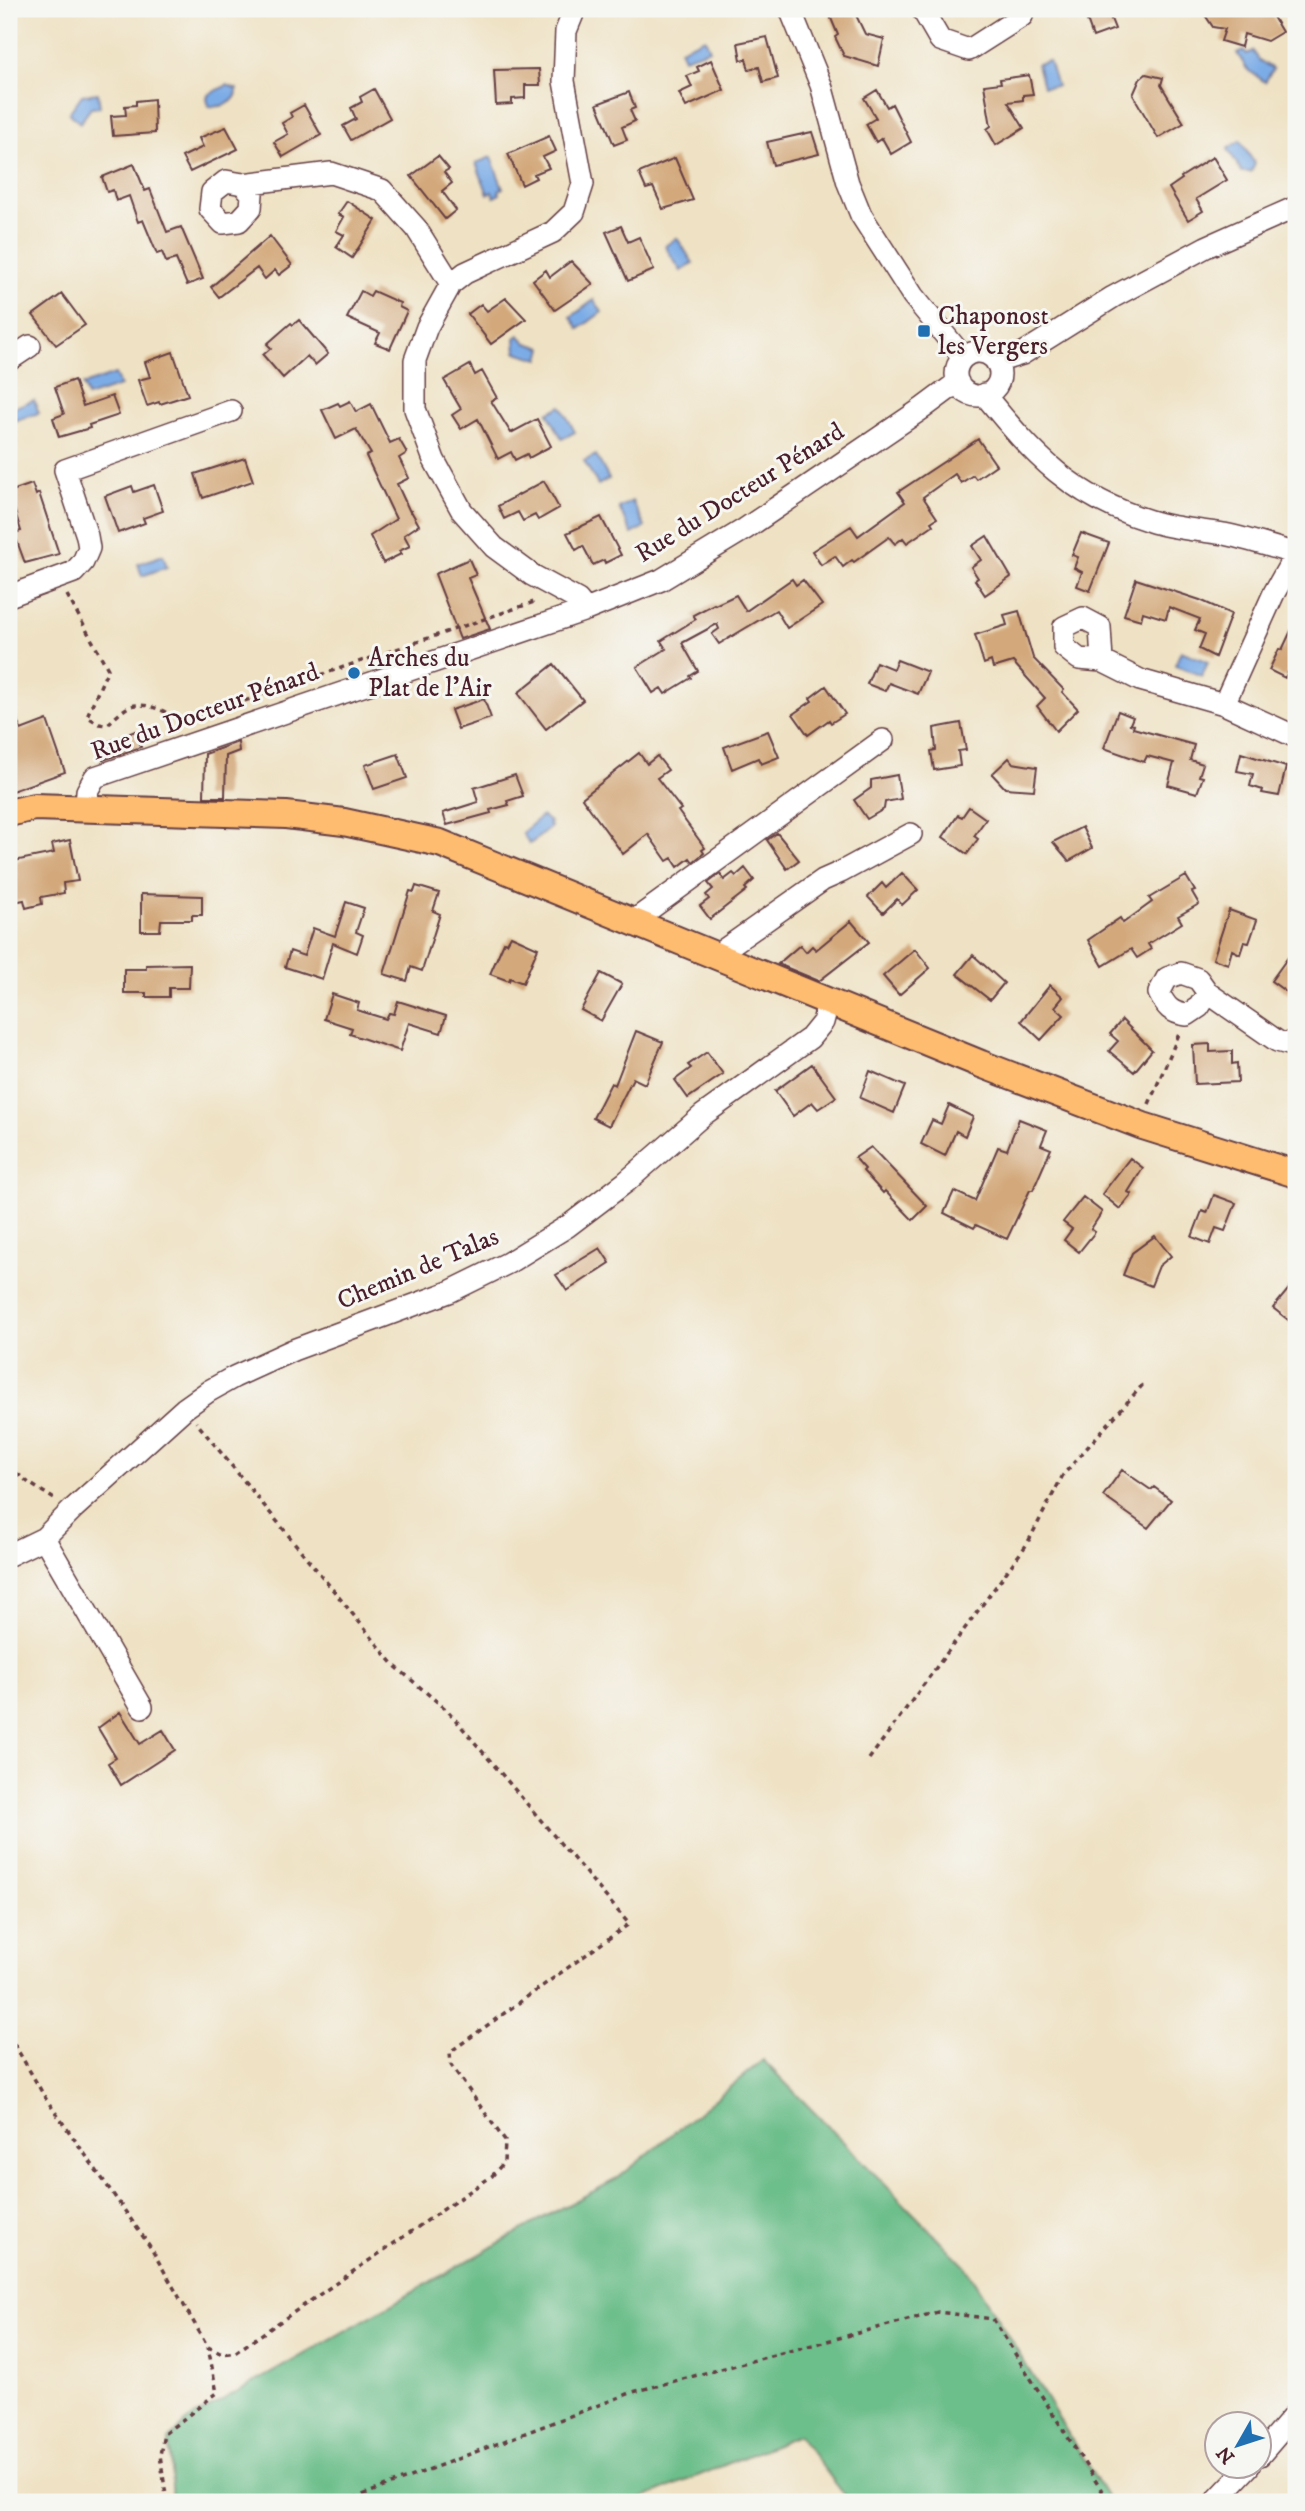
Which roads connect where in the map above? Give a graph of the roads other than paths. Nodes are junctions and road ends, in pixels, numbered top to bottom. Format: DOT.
graph roads {
  1 [pos="575,9"];
  2 [pos="790,9"];
  3 [pos="922,9"];
  4 [pos="1022,16"];
  5 [pos="243,184"];
  6 [pos="1296,207"];
  7 [pos="451,284"];
  8 [pos="30,346"];
  9 [pos="963,357"];
  10 [pos="9,360"];
  11 [pos="996,362"];
  12 [pos="958,382"];
  13 [pos="984,394"];
  14 [pos="231,411"];
  15 [pos="1296,554"];
  16 [pos="9,596"];
  17 [pos="586,610"];
  18 [pos="1102,661"];
  19 [pos="1224,704"];
  20 [pos="1296,737"];
  21 [pos="883,740"];
  22 [pos="86,809"];
  23 [pos="9,813"];
  24 [pos="911,834"];
  25 [pos="632,922"];
  26 [pos="715,956"];
  27 [pos="1208,993"];
  28 [pos="828,1003"];
  29 [pos="1296,1046"];
  30 [pos="1296,1174"];
  31 [pos="44,1538"];
  32 [pos="9,1555"];
  33 [pos="142,1707"];
  34 [pos="1296,2413"];
  35 [pos="1274,2438"];
  36 [pos="1236,2480"];
  37 [pos="1215,2502"];
  1 -- 7 [label="street"];
  2 -- 9 [label="street"];
  3 -- 4 [label="street"];
  5 -- 7 [label="street"];
  6 -- 11 [label="street"];
  7 -- 17 [label="street"];
  8 -- 10 [label="street"];
  9 -- 11 [label="street"];
  9 -- 12 [label="street"];
  11 -- 13 [label="street"];
  12 -- 13 [label="street"];
  12 -- 17 [label="street, Rue du Docteur Pénard"];
  13 -- 15 [label="street"];
  14 -- 16 [label="street"];
  15 -- 19 [label="street"];
  17 -- 22 [label="street, Rue du Docteur Pénard"];
  18 -- 19 [label="street"];
  19 -- 20 [label="street"];
  21 -- 25 [label="street"];
  22 -- 23 [label="main road"];
  22 -- 25 [label="main road"];
  24 -- 26 [label="street"];
  25 -- 26 [label="main road"];
  26 -- 28 [label="main road"];
  27 -- 27 [label="street"];
  27 -- 29 [label="street"];
  28 -- 30 [label="main road"];
  28 -- 31 [label="street, Chemin de Talas"];
  31 -- 32 [label="street, Chemin de Talas"];
  31 -- 33 [label="street"];
  34 -- 35 [label="street"];
  36 -- 37 [label="street"];
}
